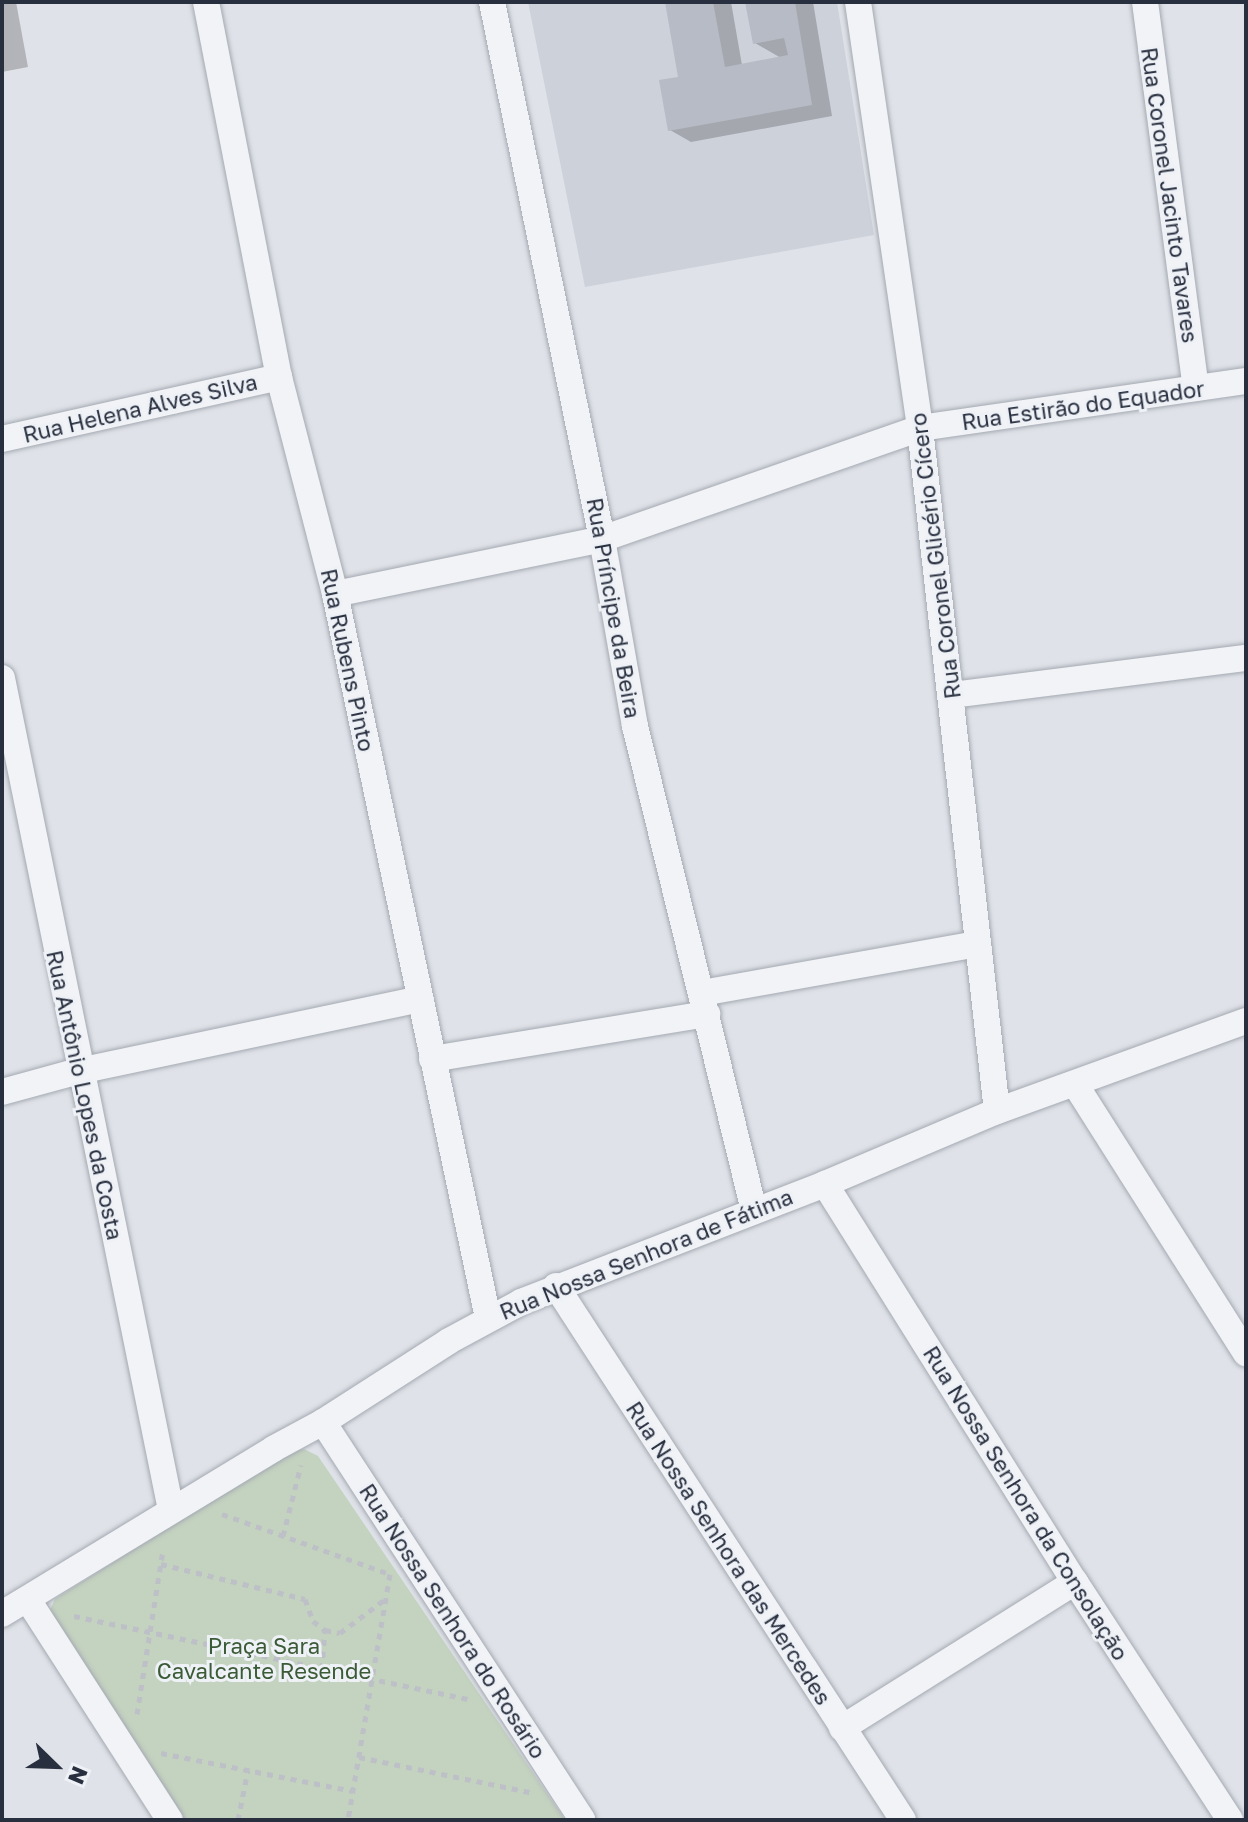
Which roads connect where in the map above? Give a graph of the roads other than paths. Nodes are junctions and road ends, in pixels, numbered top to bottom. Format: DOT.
graph roads {
  1 [pos="206,2"];
  2 [pos="492,2"];
  3 [pos="858,2"];
  4 [pos="1145,2"];
  5 [pos="279,377"];
  6 [pos="1246,381"];
  7 [pos="1196,388"];
  8 [pos="920,428"];
  9 [pos="2,439"];
  10 [pos="602,539"];
  11 [pos="335,594"];
  12 [pos="1246,658"];
  13 [pos="2,678"];
  14 [pos="952,695"];
  15 [pos="978,944"];
  16 [pos="420,999"];
  17 [pos="704,1004"];
  18 [pos="1246,1021"];
  19 [pos="432,1059"];
  20 [pos="79,1071"];
  21 [pos="1075,1084"];
  22 [pos="2,1092"];
  23 [pos="997,1111"];
  24 [pos="825,1184"];
  25 [pos="754,1210"];
  26 [pos="556,1286"];
  27 [pos="488,1318"];
  28 [pos="1246,1353"];
  29 [pos="323,1422"];
  30 [pos="171,1510"];
  31 [pos="1075,1582"];
  32 [pos="28,1600"];
  33 [pos="2,1614"];
  34 [pos="842,1728"];
  35 [pos="170,1820"];
  36 [pos="582,1820"];
  37 [pos="903,1820"];
  38 [pos="1230,1820"];
  1 -- 5 [label="street, Rua Rubens Pinto"];
  2 -- 10 [label="street, Rua Príncipe da Beira"];
  3 -- 8 [label="street, Rua Coronel Glicério Cícero"];
  4 -- 7 [label="street, Rua Coronel Jacinto Tavares"];
  5 -- 9 [label="street, Rua Helena Alves Silva"];
  5 -- 11 [label="street, Rua Rubens Pinto"];
  6 -- 7 [label="street, Rua Estirão do Equador"];
  7 -- 8 [label="street, Rua Estirão do Equador"];
  8 -- 10 [label="street, Rua Estirão do Equador"];
  8 -- 14 [label="street, Rua Coronel Glicério Cícero"];
  10 -- 11 [label="street, Rua Estirão do Equador"];
  10 -- 17 [label="street, Rua Príncipe da Beira"];
  11 -- 16 [label="street, Rua Rubens Pinto"];
  12 -- 14 [label="street"];
  13 -- 20 [label="street, Rua Antônio Lopes da Costa"];
  14 -- 15 [label="street, Rua Coronel Glicério Cícero"];
  15 -- 17 [label="street"];
  15 -- 23 [label="street, Rua Coronel Glicério Cícero"];
  16 -- 19 [label="street, Rua Rubens Pinto"];
  16 -- 20 [label="street"];
  17 -- 19 [label="street"];
  17 -- 25 [label="street, Rua Príncipe da Beira"];
  18 -- 21 [label="street, Rua Nossa Senhora de Fátima"];
  19 -- 27 [label="street, Rua Rubens Pinto"];
  20 -- 22 [label="street"];
  20 -- 30 [label="street, Rua Antônio Lopes da Costa"];
  21 -- 23 [label="street, Rua Nossa Senhora de Fátima"];
  21 -- 28 [label="street"];
  23 -- 24 [label="street, Rua Nossa Senhora de Fátima"];
  24 -- 25 [label="street, Rua Nossa Senhora de Fátima"];
  24 -- 31 [label="street, Rua Nossa Senhora da Consolação"];
  25 -- 26 [label="street, Rua Nossa Senhora de Fátima"];
  26 -- 27 [label="street, Rua Nossa Senhora de Fátima"];
  26 -- 34 [label="street, Rua Nossa Senhora das Mercedes"];
  27 -- 29 [label="street, Rua Nossa Senhora de Fátima"];
  29 -- 30 [label="street, Rua Nossa Senhora de Fátima"];
  29 -- 36 [label="street, Rua Nossa Senhora do Rosário"];
  30 -- 32 [label="street, Rua Nossa Senhora de Fátima"];
  31 -- 34 [label="street"];
  31 -- 38 [label="street, Rua Nossa Senhora da Consolação"];
  32 -- 33 [label="street, Rua Nossa Senhora de Fátima"];
  32 -- 35 [label="street"];
  34 -- 37 [label="street, Rua Nossa Senhora das Mercedes"];
}
